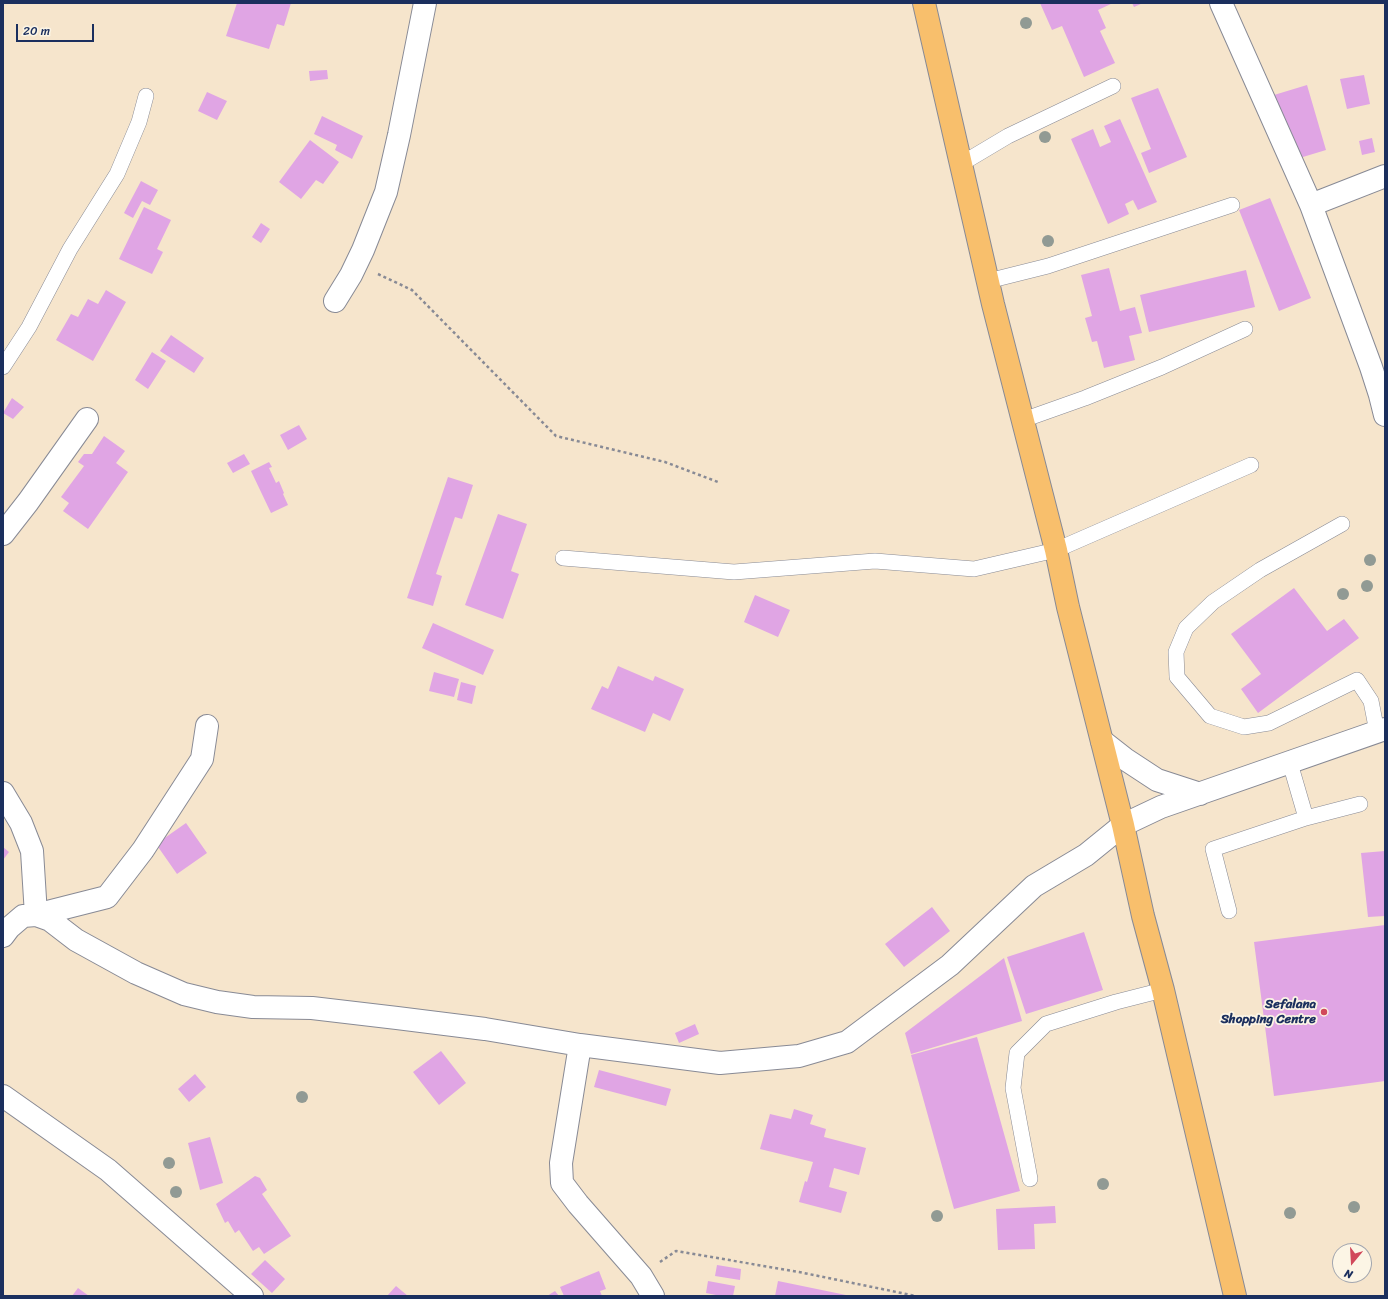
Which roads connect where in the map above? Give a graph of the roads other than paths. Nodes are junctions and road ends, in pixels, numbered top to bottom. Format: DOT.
graph roads {
  1 [pos="425,3"];
  2 [pos="924,3"];
  3 [pos="1222,3"];
  4 [pos="1113,86"];
  5 [pos="146,96"];
  6 [pos="961,164"];
  7 [pos="1385,176"];
  8 [pos="1232,205"];
  9 [pos="1311,205"];
  10 [pos="988,281"];
  11 [pos="335,301"];
  12 [pos="1245,329"];
  13 [pos="3,367"];
  14 [pos="1383,401"];
  15 [pos="88,419"];
  16 [pos="1023,420"];
  17 [pos="1251,465"];
  18 [pos="1342,524"];
  19 [pos="3,534"];
  20 [pos="1056,550"];
  21 [pos="563,558"];
  22 [pos="206,726"];
  23 [pos="1381,731"];
  24 [pos="1102,741"];
  25 [pos="1290,763"];
  26 [pos="3,793"];
  27 [pos="1200,794"];
  28 [pos="1360,804"];
  29 [pos="1306,818"];
  30 [pos="1123,825"];
  31 [pos="1229,911"];
  32 [pos="36,915"];
  33 [pos="3,936"];
  34 [pos="1163,990"];
  35 [pos="580,1045"];
  36 [pos="3,1096"];
  37 [pos="1030,1179"];
  38 [pos="252,1296"];
  39 [pos="653,1296"];
  40 [pos="1235,1296"];
  1 -- 11 [label="street"];
  2 -- 6 [label="main road"];
  3 -- 9 [label="street"];
  4 -- 6 [label="lane"];
  5 -- 13 [label="lane"];
  6 -- 10 [label="main road"];
  7 -- 9 [label="street"];
  8 -- 10 [label="lane"];
  9 -- 14 [label="street"];
  10 -- 16 [label="main road"];
  12 -- 16 [label="lane"];
  15 -- 19 [label="street"];
  16 -- 20 [label="main road"];
  17 -- 20 [label="lane"];
  18 -- 23 [label="lane"];
  20 -- 21 [label="lane"];
  20 -- 24 [label="main road"];
  22 -- 32 [label="street"];
  23 -- 25 [label="street"];
  24 -- 27 [label="street"];
  24 -- 30 [label="main road"];
  25 -- 27 [label="street"];
  25 -- 29 [label="lane"];
  26 -- 32 [label="street"];
  27 -- 30 [label="street"];
  28 -- 29 [label="lane"];
  29 -- 31 [label="lane"];
  30 -- 34 [label="main road"];
  30 -- 35 [label="street"];
  32 -- 33 [label="street"];
  32 -- 35 [label="street"];
  34 -- 37 [label="lane"];
  34 -- 40 [label="main road"];
  35 -- 39 [label="street"];
  36 -- 38 [label="street"];
}
